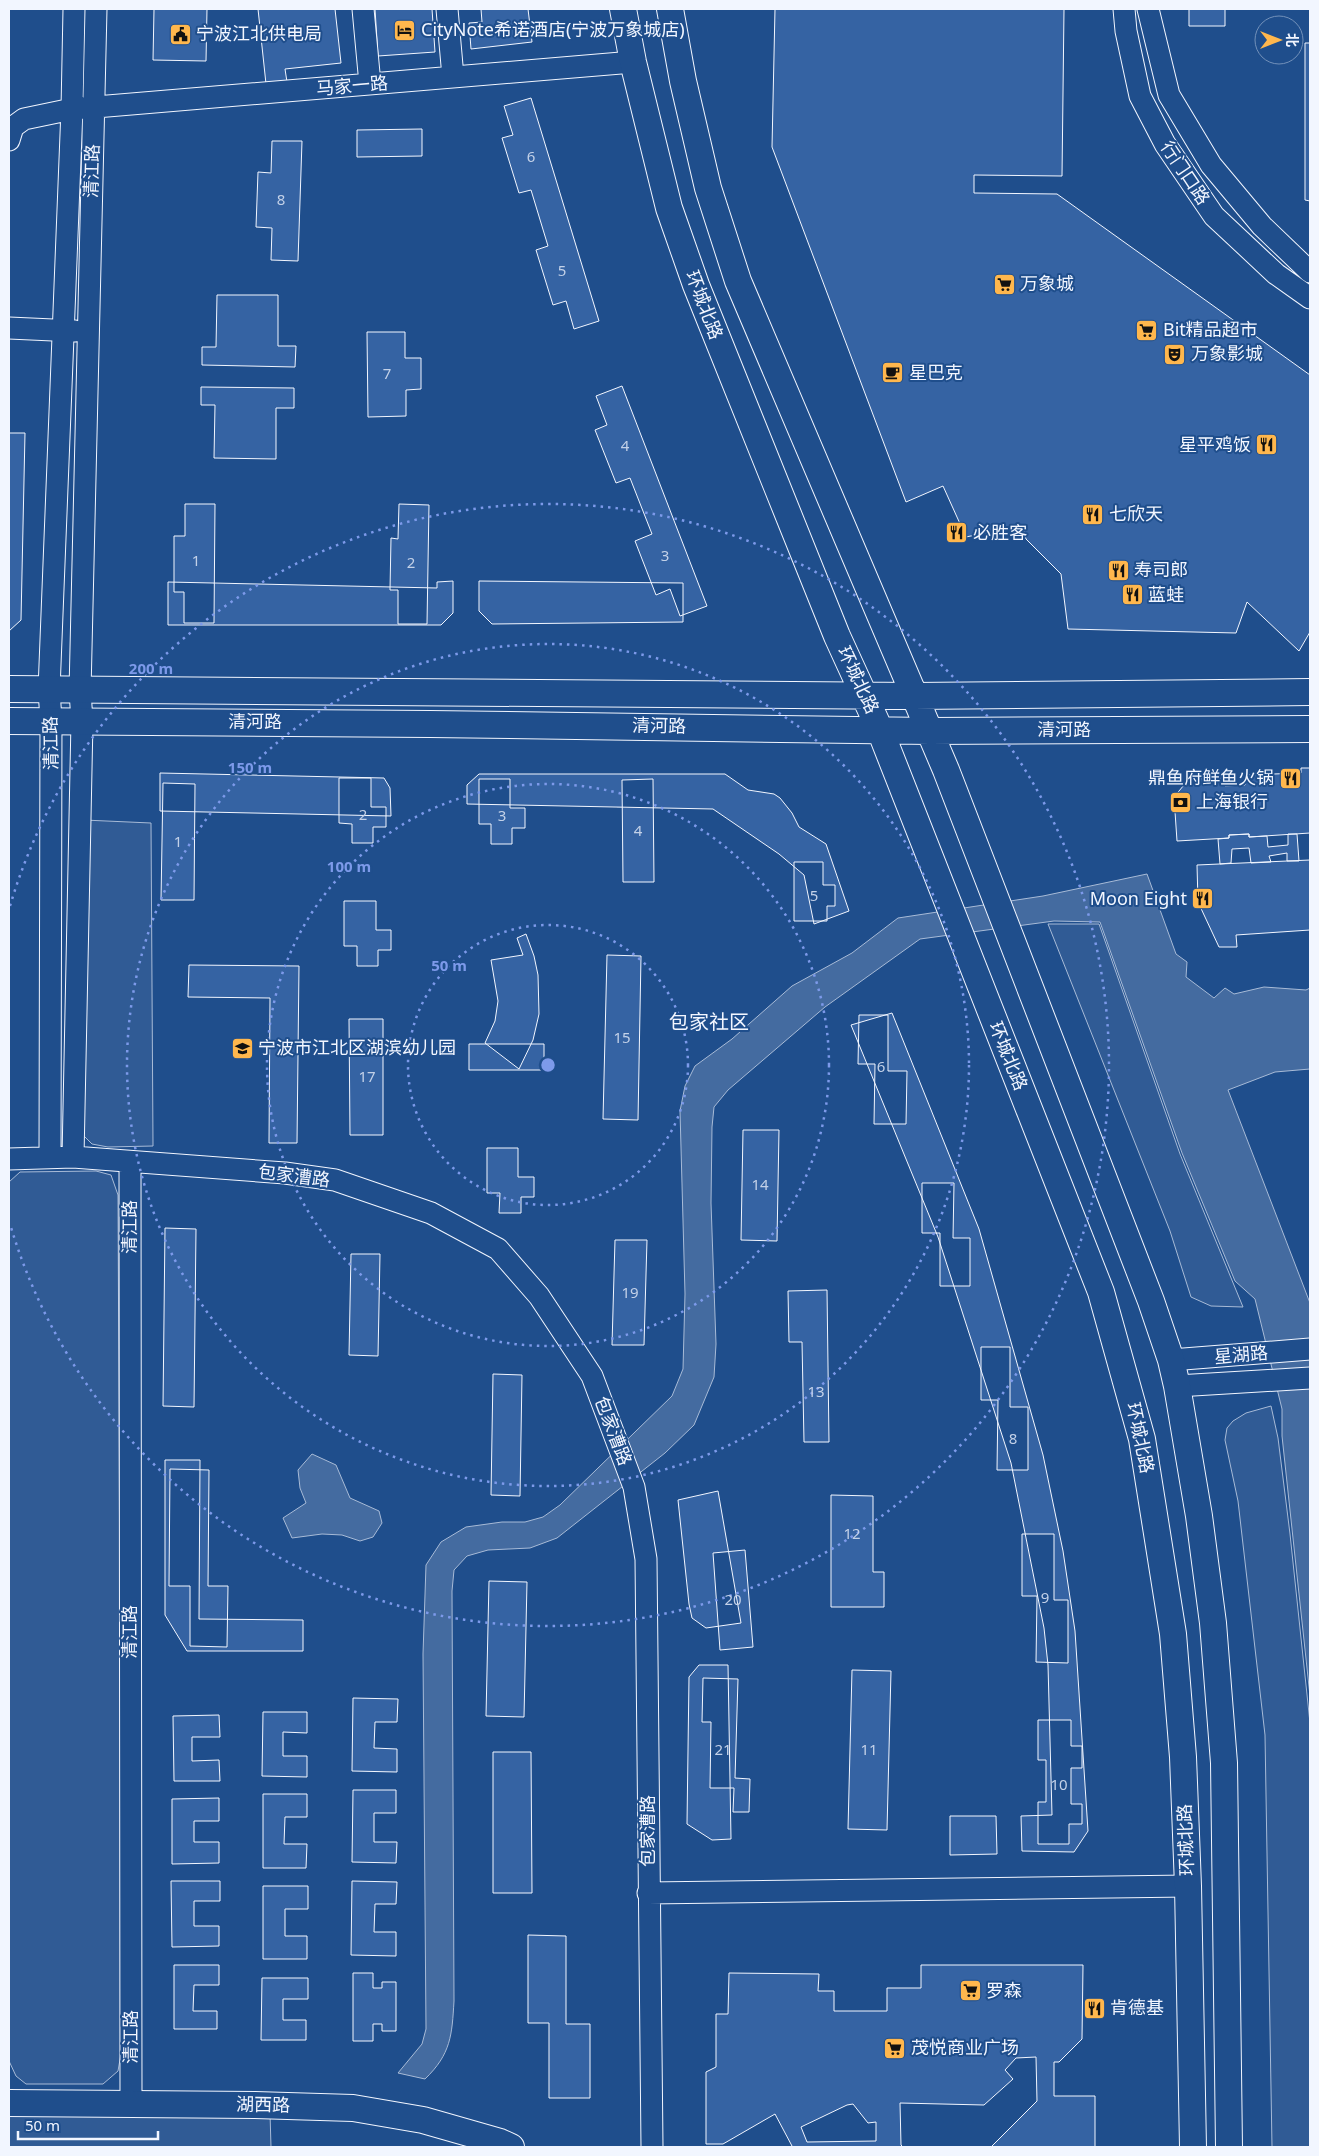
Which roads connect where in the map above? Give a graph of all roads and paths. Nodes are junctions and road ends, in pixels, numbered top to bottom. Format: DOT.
graph roads {
  1 [pos="74,9"];
  2 [pos="96,9"];
  3 [pos="363,9"];
  4 [pos="447,9"];
  5 [pos="623,9"];
  6 [pos="670,9"];
  7 [pos="1124,9"];
  8 [pos="1148,9"];
  9 [pos="633,62"];
  10 [pos="453,77"];
  11 [pos="370,84"];
  12 [pos="94,107"];
  13 [pos="72,109"];
  14 [pos="9,140"];
  15 [pos="1310,272"];
  16 [pos="1310,298"];
  17 [pos="9,328"];
  18 [pos="62,330"];
  19 [pos="88,333"];
  20 [pos="9,689"];
  21 [pos="49,690"];
  22 [pos="80,691"];
  23 [pos="1310,692"];
  24 [pos="866,695"];
  25 [pos="914,696"];
  26 [pos="51,720"];
  27 [pos="9,721"];
  28 [pos="82,721"];
  29 [pos="880,730"];
  30 [pos="1310,730"];
  31 [pos="930,731"];
  32 [pos="50,1157"];
  33 [pos="73,1157"];
  34 [pos="9,1159"];
  35 [pos="130,1162"];
  36 [pos="1310,1349"];
  37 [pos="1171,1360"];
  38 [pos="1310,1378"];
  39 [pos="1177,1386"];
  40 [pos="1188,1886"];
  41 [pos="648,1893"];
  42 [pos="9,2102"];
  43 [pos="131,2103"];
  44 [pos="511,2147"];
  45 [pos="652,2147"];
  46 [pos="1193,2147"];
  47 [pos="1229,2147"];
  1 -- 13 [label="street, 清江路"];
  2 -- 12 [label="street, 清江路"];
  3 -- 11 [label="street"];
  4 -- 10 [label="street"];
  5 -- 9 [label="main road, 环城北路"];
  6 -- 25 [label="main road"];
  7 -- 16 [label="street, 行门口路"];
  8 -- 15 [label="street, 行门口路"];
  9 -- 10 [label="street, 马家一路"];
  9 -- 24 [label="main road, 环城北路"];
  10 -- 11 [label="street, 马家一路"];
  11 -- 12 [label="street, 马家一路"];
  12 -- 13 [label="street, 马家一路"];
  12 -- 19 [label="street, 清江路"];
  13 -- 14 [label="street, 马家一路"];
  13 -- 18 [label="street, 清江路"];
  17 -- 18 [label="street"];
  18 -- 19 [label="street"];
  18 -- 21 [label="street, 清江路"];
  19 -- 22 [label="street, 清江路"];
  20 -- 21 [label="main road, 清河路"];
  21 -- 22 [label="main road, 清河路"];
  21 -- 26 [label="street, 清江路"];
  22 -- 24 [label="main road, 清河路"];
  22 -- 28 [label="street, 清江路"];
  23 -- 25 [label="main road, 清河路"];
  24 -- 25 [label="main road, 清河路"];
  24 -- 29 [label="main road, 环城北路"];
  25 -- 31 [label="main road"];
  26 -- 27 [label="main road, 清河路"];
  26 -- 28 [label="main road, 清河路"];
  26 -- 32 [label="street, 清江路"];
  28 -- 29 [label="main road, 清河路"];
  28 -- 33 [label="street, 清江路"];
  29 -- 31 [label="main road, 清河路"];
  29 -- 40 [label="main road, 环城北路"];
  30 -- 31 [label="main road, 清河路"];
  31 -- 37 [label="main road"];
  32 -- 33 [label="street, 包家漕路"];
  32 -- 34 [label="street, 包家漕路"];
  33 -- 35 [label="street, 包家漕路"];
  35 -- 41 [label="street, 包家漕路"];
  35 -- 43 [label="street, 清江路"];
  36 -- 37 [label="street, 星湖路"];
  37 -- 39 [label="main road"];
  38 -- 39 [label="street, 星湖路"];
  39 -- 47 [label="main road"];
  40 -- 41 [label="street"];
  40 -- 46 [label="main road, 环城北路"];
  41 -- 45 [label="street, 包家漕路"];
  42 -- 43 [label="main road, 湖西路"];
  43 -- 44 [label="main road, 湖西路"];
}
